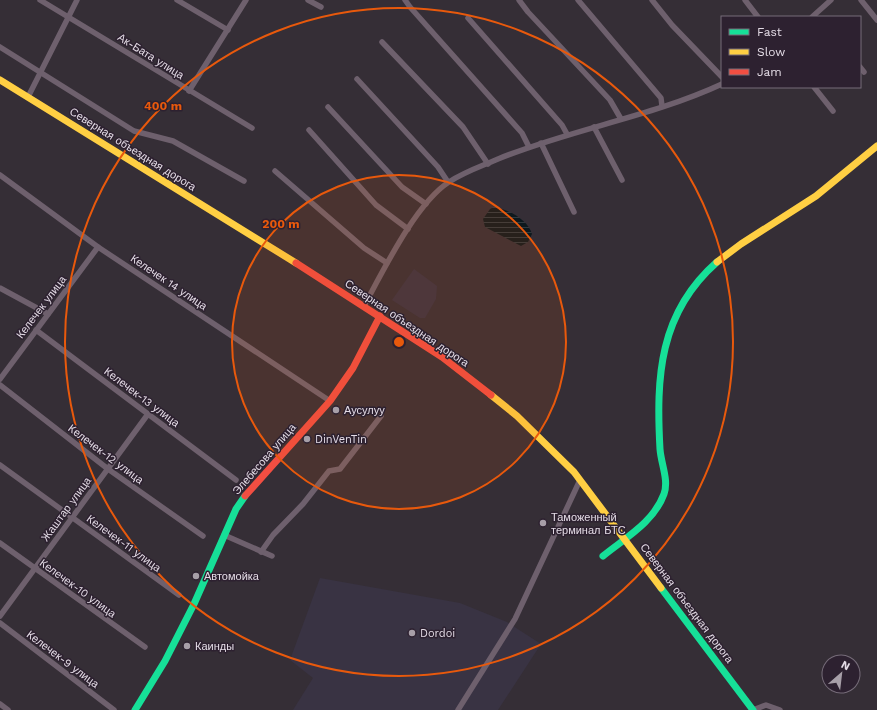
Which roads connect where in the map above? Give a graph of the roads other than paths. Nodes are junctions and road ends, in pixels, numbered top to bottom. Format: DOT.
graph roads {
  1 [pos="40,0"];
  2 [pos="77,0"];
  3 [pos="177,0"];
  4 [pos="246,0"];
  5 [pos="308,0"];
  6 [pos="405,0"];
  7 [pos="519,0"];
  8 [pos="578,0"];
  9 [pos="652,0"];
  10 [pos="745,0"];
  11 [pos="831,0"];
  12 [pos="861,0"];
  13 [pos="321,7"];
  14 [pos="757,16"];
  15 [pos="815,16"];
  16 [pos="67,17"];
  17 [pos="468,18"];
  18 [pos="877,20"];
  19 [pos="228,30"];
  20 [pos="382,42"];
  21 [pos="0,47"];
  22 [pos="861,68"];
  23 [pos="40,72"];
  24 [pos="864,72"];
  25 [pos="721,76"];
  26 [pos="357,79"];
  27 [pos="0,80"];
  28 [pos="721,84"];
  29 [pos="815,88"];
  30 [pos="189,91"];
  31 [pos="28,97"];
  32 [pos="662,106"];
  33 [pos="328,107"];
  34 [pos="833,111"];
  35 [pos="621,119"];
  36 [pos="594,127"];
  37 [pos="252,128"];
  38 [pos="309,130"];
  39 [pos="567,134"];
  40 [pos="541,143"];
  41 [pos="877,146"];
  42 [pos="529,147"];
  43 [pos="488,164"];
  44 [pos="275,170"];
  45 [pos="0,174"];
  46 [pos="622,180"];
  47 [pos="244,181"];
  48 [pos="448,182"];
  49 [pos="426,204"];
  50 [pos="574,212"];
  51 [pos="408,229"];
  52 [pos="98,247"];
  53 [pos="387,263"];
  54 [pos="0,288"];
  55 [pos="364,306"];
  56 [pos="48,314"];
  57 [pos="380,316"];
  58 [pos="36,330"];
  59 [pos="3,369"];
  60 [pos="0,379"];
  61 [pos="0,385"];
  62 [pos="330,401"];
  63 [pos="148,414"];
  64 [pos="380,416"];
  65 [pos="0,465"];
  66 [pos="108,469"];
  67 [pos="236,480"];
  68 [pos="580,480"];
  69 [pos="71,517"];
  70 [pos="224,535"];
  71 [pos="203,536"];
  72 [pos="0,543"];
  73 [pos="261,552"];
  74 [pos="272,556"];
  75 [pos="603,556"];
  76 [pos="34,569"];
  77 [pos="179,595"];
  78 [pos="0,616"];
  79 [pos="0,623"];
  80 [pos="144,647"];
  81 [pos="0,704"];
  82 [pos="8,710"];
  83 [pos="114,710"];
  84 [pos="135,710"];
  85 [pos="458,710"];
  86 [pos="753,710"];
  87 [pos="780,710"];
  1 -- 16 [label="street, Ак-Бата улица"];
  2 -- 16 [label="street"];
  3 -- 19 [label="street"];
  4 -- 19 [label="street"];
  5 -- 13 [label="street"];
  6 -- 42 [label="street"];
  7 -- 35 [label="street"];
  8 -- 32 [label="street"];
  9 -- 25 [label="street"];
  10 -- 14 [label="street"];
  11 -- 15 [label="street"];
  12 -- 18 [label="street"];
  16 -- 23 [label="street"];
  16 -- 30 [label="street, Ак-Бата улица"];
  17 -- 39 [label="street"];
  19 -- 30 [label="street"];
  20 -- 43 [label="street"];
  21 -- 23 [label="street"];
  22 -- 24 [label="street"];
  23 -- 31 [label="street"];
  23 -- 47 [label="street"];
  26 -- 48 [label="street"];
  27 -- 31 [label="main road, Северная объездная дорога"];
  28 -- 32 [label="street"];
  29 -- 34 [label="street"];
  30 -- 37 [label="street, Ак-Бата улица"];
  31 -- 55 [label="main road, Северная объездная дорога"];
  32 -- 35 [label="street"];
  33 -- 49 [label="street"];
  35 -- 36 [label="street"];
  36 -- 39 [label="street"];
  36 -- 46 [label="street"];
  38 -- 51 [label="street"];
  39 -- 40 [label="street"];
  40 -- 42 [label="street"];
  40 -- 50 [label="street"];
  41 -- 75 [label="main road"];
  42 -- 43 [label="street"];
  43 -- 48 [label="street"];
  44 -- 53 [label="street"];
  45 -- 52 [label="street, Келечек 14 улица"];
  48 -- 49 [label="street"];
  49 -- 51 [label="street"];
  51 -- 53 [label="street"];
  52 -- 56 [label="street, Келечек улица"];
  52 -- 62 [label="street, Келечек 14 улица"];
  53 -- 55 [label="street"];
  54 -- 56 [label="street"];
  55 -- 57 [label="main road, Северная объездная дорога"];
  56 -- 58 [label="street, Келечек улица"];
  57 -- 62 [label="main road, Элебесова улица"];
  57 -- 68 [label="main road, Северная объездная дорога"];
  58 -- 59 [label="street, Келечек улица"];
  58 -- 63 [label="street, Келечек-13 улица"];
  59 -- 60 [label="street, Келечек улица"];
  61 -- 66 [label="street, Келечек-12 улица"];
  62 -- 70 [label="main road, Элебесова улица"];
  63 -- 66 [label="street, Жаштар улица"];
  63 -- 67 [label="street, Келечек-13 улица"];
  64 -- 73 [label="street"];
  65 -- 69 [label="street, Келечек-11 улица"];
  66 -- 69 [label="street, Жаштар улица"];
  66 -- 71 [label="street, Келечек-12 улица"];
  68 -- 85 [label="street"];
  68 -- 86 [label="main road, Северная объездная дорога"];
  69 -- 76 [label="street, Жаштар улица"];
  69 -- 77 [label="street, Келечек-11 улица"];
  70 -- 73 [label="street"];
  70 -- 84 [label="main road, Элебесова улица"];
  72 -- 76 [label="street, Келечек-10 улица"];
  73 -- 74 [label="street"];
  76 -- 78 [label="street, Жаштар улица"];
  76 -- 80 [label="street, Келечек-10 улица"];
  79 -- 83 [label="street, Келечек-9 улица"];
  81 -- 82 [label="street"];
  86 -- 87 [label="street"];
}
